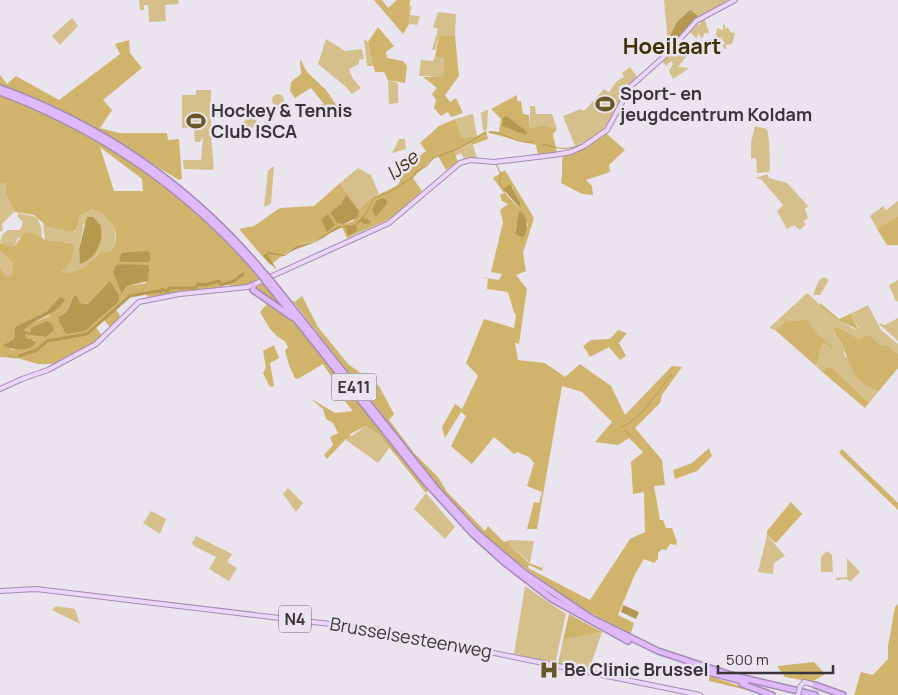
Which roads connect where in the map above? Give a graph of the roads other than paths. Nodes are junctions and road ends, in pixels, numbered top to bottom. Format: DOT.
graph roads {
  1 [pos="735,0"];
  2 [pos="0,88"];
  3 [pos="0,92"];
  4 [pos="223,230"];
  5 [pos="269,282"];
  6 [pos="251,287"];
  7 [pos="295,318"];
  8 [pos="0,389"];
  9 [pos="0,591"];
  10 [pos="627,639"];
  11 [pos="634,642"];
  12 [pos="703,670"];
  13 [pos="815,685"];
  14 [pos="700,695"];
  15 [pos="772,695"];
  16 [pos="799,695"];
  17 [pos="815,695"];
  18 [pos="843,695"];
  1 -- 6 [label="main road"];
  2 -- 4 [label="highway, E411"];
  3 -- 4 [label="highway, E411"];
  4 -- 5 [label="highway, E411, bridge"];
  5 -- 7 [label="highway, E411"];
  5 -- 10 [label="highway, E411"];
  6 -- 7 [label="highway"];
  6 -- 8 [label="main road"];
  7 -- 10 [label="highway, E411"];
  9 -- 14 [label="main road, Brusselsesteenweg / N4"];
  10 -- 11 [label="highway, E411"];
  11 -- 12 [label="highway, E411"];
  11 -- 17 [label="highway, E411"];
  12 -- 15 [label="highway"];
  12 -- 16 [label="highway, E411"];
  13 -- 16 [label="main road, bridge"];
  13 -- 18 [label="highway"];
}
